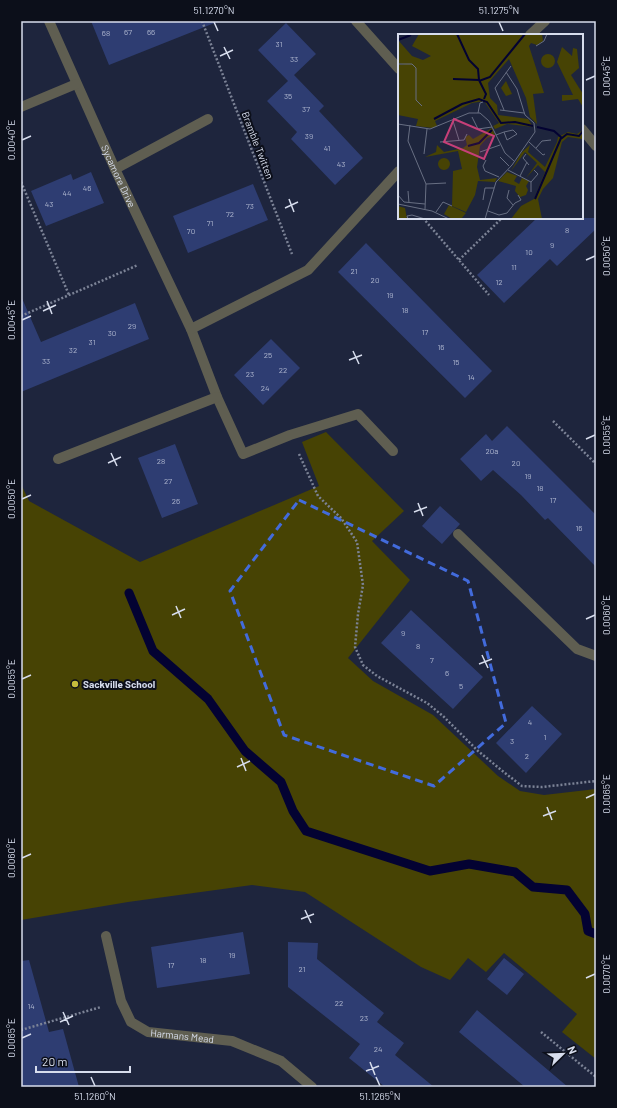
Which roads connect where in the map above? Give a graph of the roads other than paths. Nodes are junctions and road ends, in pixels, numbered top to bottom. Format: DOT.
graph roads {
  1 [pos="49,21"];
  2 [pos="356,21"];
  3 [pos="545,21"];
  4 [pos="531,34"];
  5 [pos="398,68"];
  6 [pos="76,84"];
  7 [pos="21,108"];
  8 [pos="208,119"];
  9 [pos="583,130"];
  10 [pos="596,146"];
  11 [pos="115,169"];
  12 [pos="398,172"];
  13 [pos="191,329"];
  14 [pos="217,397"];
  15 [pos="393,451"];
  16 [pos="58,458"];
  17 [pos="458,534"];
  18 [pos="596,656"];
  19 [pos="106,936"];
  20 [pos="312,1087"];
  1 -- 6 [label="street, Sycamore Drive"];
  2 -- 5 [label="street"];
  3 -- 4 [label="street"];
  6 -- 7 [label="street"];
  6 -- 11 [label="street, Sycamore Drive"];
  8 -- 11 [label="street"];
  9 -- 10 [label="street"];
  11 -- 13 [label="street, Sycamore Drive"];
  12 -- 13 [label="street"];
  13 -- 14 [label="street, Sycamore Drive"];
  14 -- 15 [label="street, Sycamore Drive"];
  14 -- 16 [label="street"];
  17 -- 18 [label="street"];
  19 -- 20 [label="street, Harmans Mead"];
}
